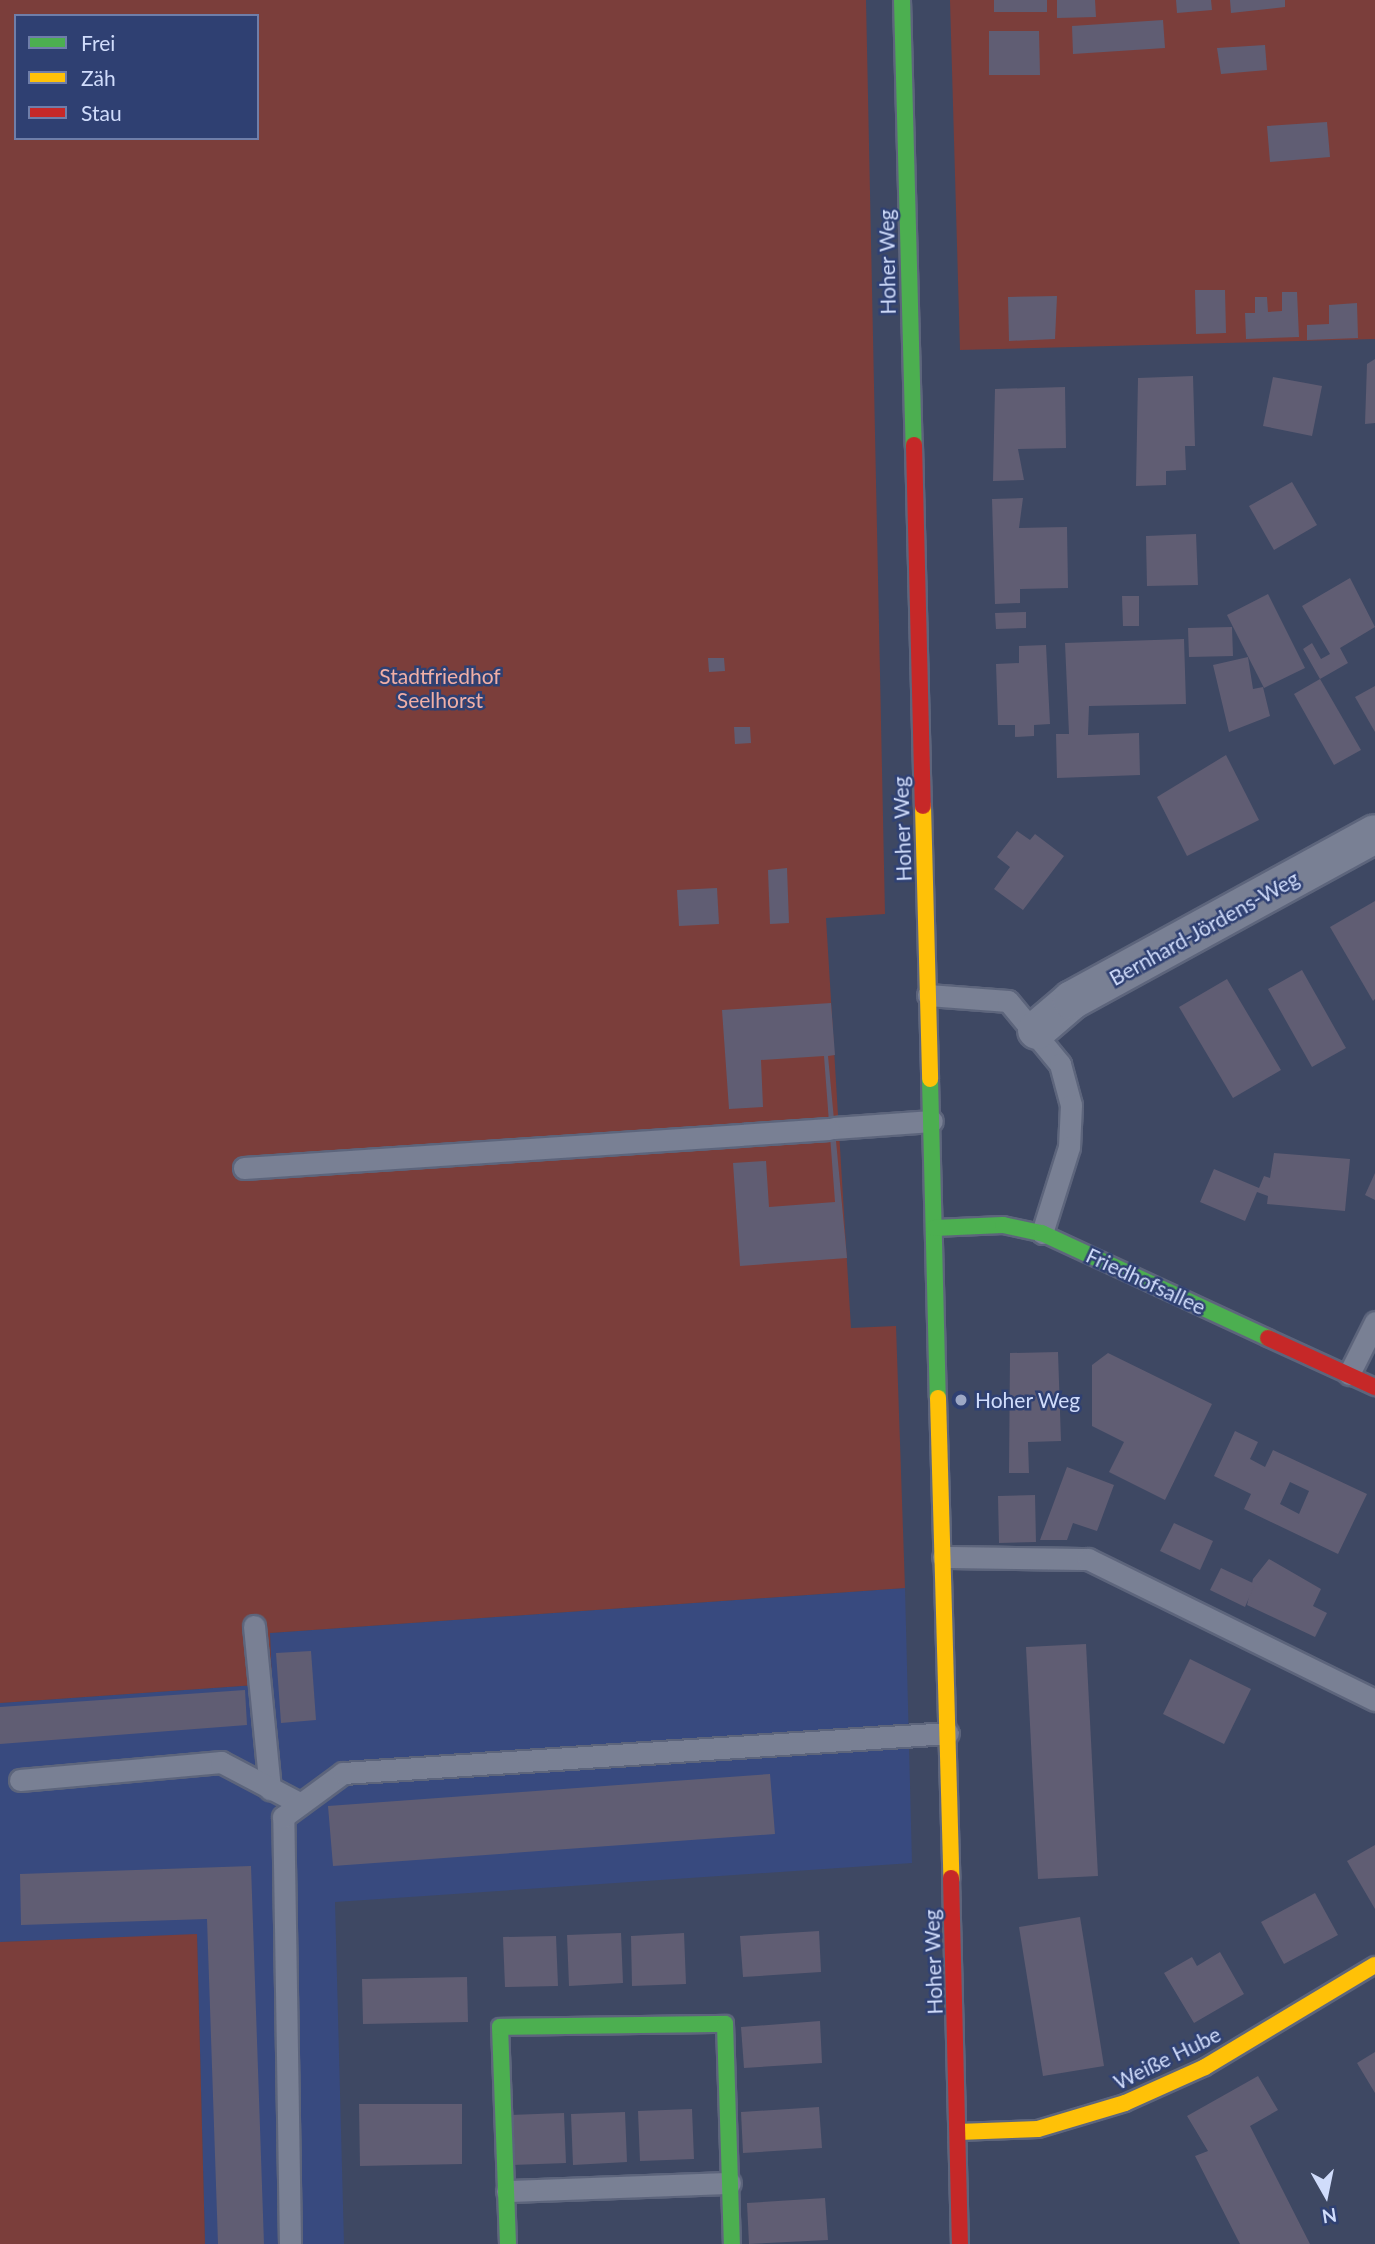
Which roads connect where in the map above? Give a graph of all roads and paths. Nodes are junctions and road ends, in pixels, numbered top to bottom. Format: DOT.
graph roads {
  1 [pos="902,0"];
  2 [pos="1375,834"];
  3 [pos="928,995"];
  4 [pos="1037,1030"];
  5 [pos="932,1121"];
  6 [pos="244,1168"];
  7 [pos="934,1228"];
  8 [pos="1042,1233"];
  9 [pos="1375,1322"];
  10 [pos="1349,1374"];
  11 [pos="1375,1387"];
  12 [pos="943,1557"];
  13 [pos="254,1626"];
  14 [pos="1375,1700"];
  15 [pos="948,1733"];
  16 [pos="20,1780"];
  17 [pos="270,1789"];
  18 [pos="301,1804"];
  19 [pos="1375,1965"];
  20 [pos="958,2132"];
  21 [pos="730,2183"];
  22 [pos="507,2191"];
  23 [pos="290,2244"];
  24 [pos="508,2244"];
  25 [pos="732,2244"];
  26 [pos="960,2244"];
  1 -- 3 [label="street, Hoher Weg"];
  2 -- 4 [label="street, Bernhard-Jördens-Weg"];
  3 -- 4 [label="lane"];
  3 -- 5 [label="street, Hoher Weg"];
  4 -- 8 [label="lane"];
  5 -- 6 [label="lane"];
  5 -- 7 [label="street, Hoher Weg"];
  7 -- 8 [label="street, Friedhofsallee"];
  7 -- 12 [label="street, Hoher Weg"];
  8 -- 10 [label="street, Friedhofsallee"];
  9 -- 10 [label="lane"];
  10 -- 11 [label="street, Friedhofsallee"];
  12 -- 14 [label="lane"];
  12 -- 15 [label="street, Hoher Weg"];
  13 -- 17 [label="lane"];
  15 -- 18 [label="lane"];
  15 -- 20 [label="street, Hoher Weg"];
  16 -- 17 [label="lane"];
  17 -- 18 [label="lane"];
  18 -- 23 [label="lane"];
  19 -- 20 [label="street, Weiße Hube"];
  20 -- 26 [label="street, Hoher Weg"];
  21 -- 22 [label="lane"];
  21 -- 22 [label="street"];
  21 -- 25 [label="street"];
  22 -- 24 [label="street"];
}
